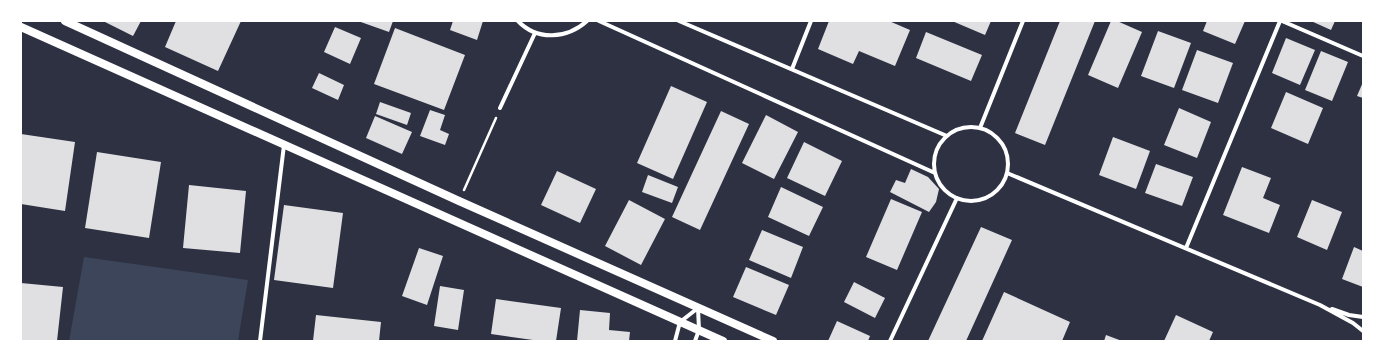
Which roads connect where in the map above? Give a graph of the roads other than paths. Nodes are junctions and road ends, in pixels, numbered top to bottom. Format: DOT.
graph roads {
  1 [pos="65,21"];
  2 [pos="518,21"];
  3 [pos="587,21"];
  4 [pos="599,21"];
  5 [pos="679,21"];
  6 [pos="811,21"];
  7 [pos="1023,21"];
  8 [pos="1281,21"];
  9 [pos="21,27"];
  10 [pos="535,33"];
  11 [pos="1363,56"];
  12 [pos="792,69"];
  13 [pos="500,108"];
  14 [pos="980,128"];
  15 [pos="947,136"];
  16 [pos="284,145"];
  17 [pos="936,173"];
  18 [pos="1007,173"];
  19 [pos="957,198"];
  20 [pos="1186,248"];
  21 [pos="1320,305"];
  22 [pos="698,308"];
  23 [pos="1363,317"];
  24 [pos="680,322"];
  25 [pos="699,330"];
  26 [pos="1363,330"];
  27 [pos="260,341"];
  28 [pos="675,341"];
  29 [pos="695,341"];
  30 [pos="723,341"];
  31 [pos="773,341"];
  32 [pos="890,341"];
  1 -- 22 [label="main road"];
  2 -- 10 [label="street"];
  3 -- 10 [label="street"];
  4 -- 17 [label="street"];
  5 -- 12 [label="street"];
  6 -- 12 [label="street"];
  7 -- 14 [label="street"];
  8 -- 11 [label="street"];
  8 -- 20 [label="street"];
  9 -- 16 [label="main road"];
  10 -- 13 [label="street"];
  12 -- 15 [label="street"];
  14 -- 15 [label="street"];
  14 -- 18 [label="street"];
  15 -- 17 [label="street"];
  16 -- 24 [label="main road"];
  16 -- 27 [label="street"];
  17 -- 19 [label="street"];
  18 -- 19 [label="street"];
  18 -- 20 [label="street"];
  19 -- 32 [label="street"];
  20 -- 21 [label="street"];
  21 -- 23 [label="street"];
  21 -- 26 [label="street"];
  22 -- 24 [label="street"];
  22 -- 25 [label="street"];
  22 -- 31 [label="main road"];
  24 -- 25 [label="main road"];
  24 -- 28 [label="street"];
  25 -- 29 [label="street"];
  25 -- 30 [label="main road"];
}
